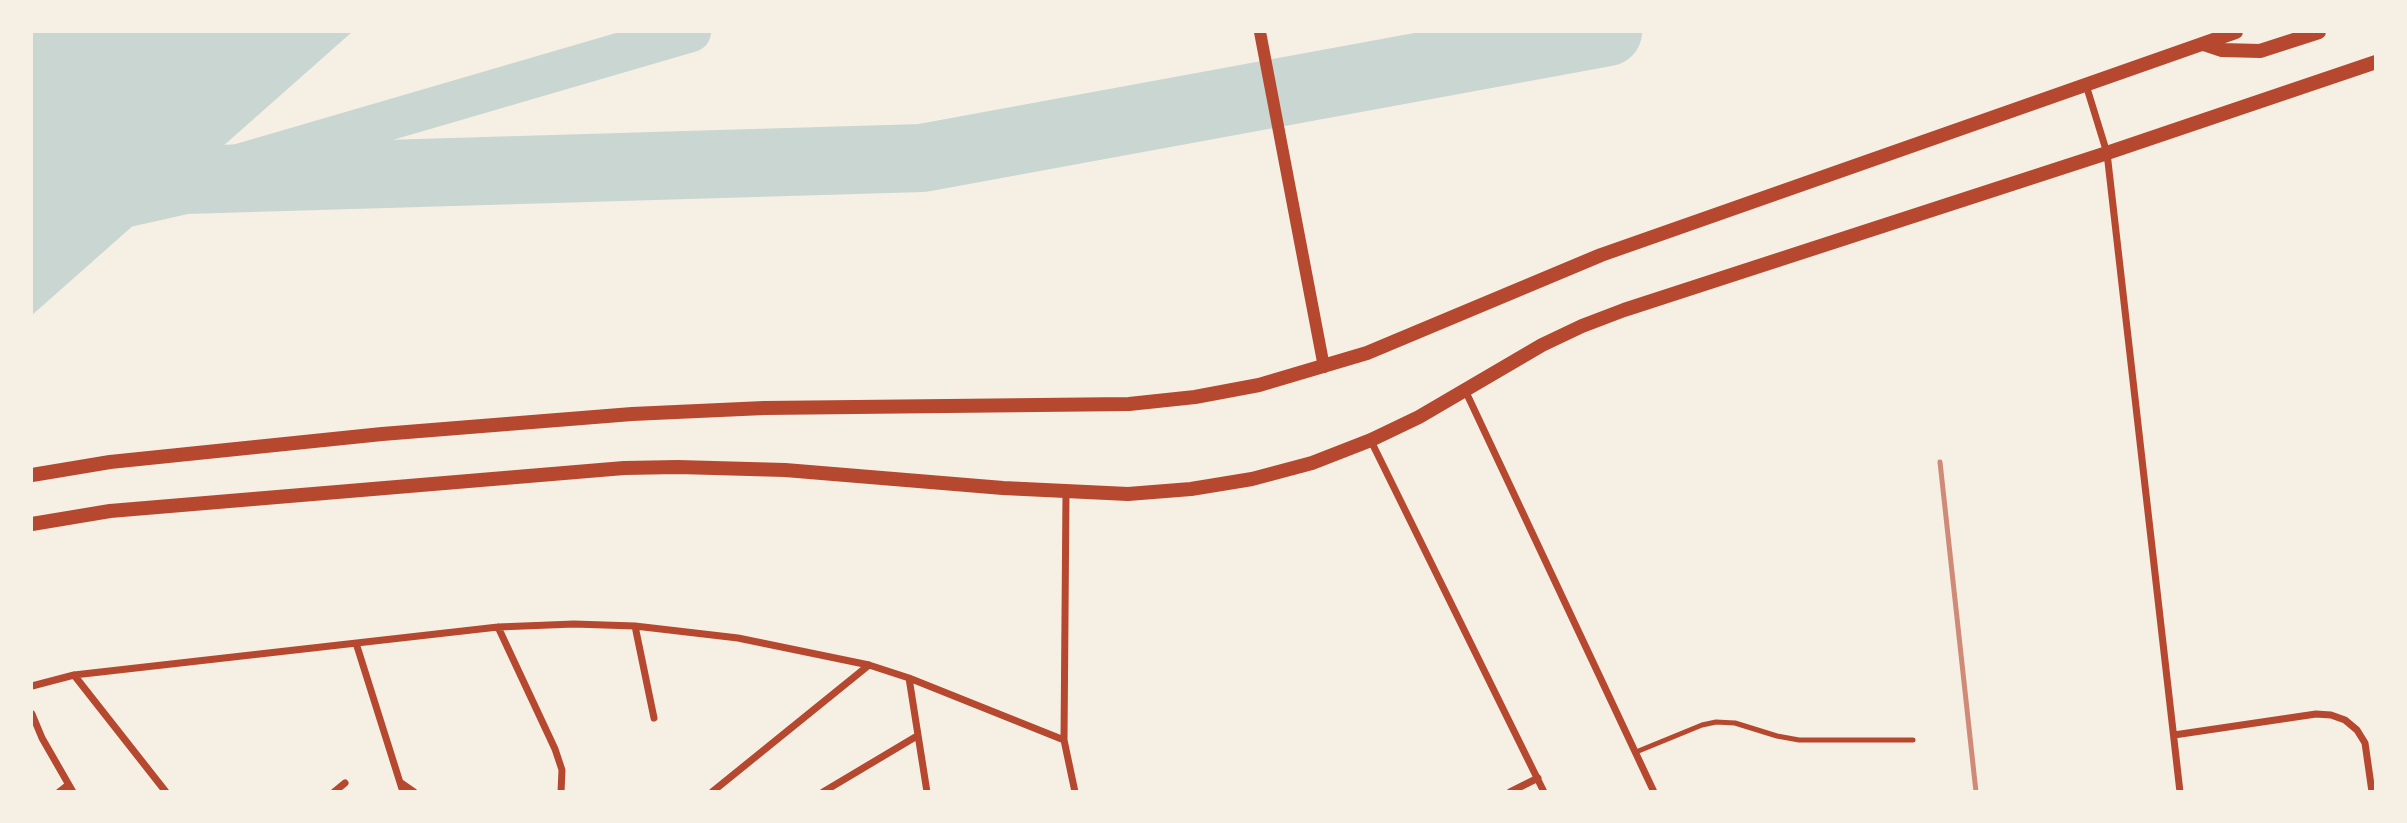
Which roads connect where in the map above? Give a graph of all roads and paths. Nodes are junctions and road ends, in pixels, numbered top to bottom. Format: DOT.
graph roads {
  1 [pos="1260,32"];
  2 [pos="2236,32"];
  3 [pos="2319,32"];
  4 [pos="2204,44"];
  5 [pos="2375,62"];
  6 [pos="2086,84"];
  7 [pos="2107,153"];
  8 [pos="1324,367"];
  9 [pos="1464,389"];
  10 [pos="1371,440"];
  11 [pos="32,475"];
  12 [pos="1066,492"];
  13 [pos="32,524"];
  14 [pos="635,626"];
  15 [pos="498,627"];
  16 [pos="356,643"];
  17 [pos="869,665"];
  18 [pos="74,675"];
  19 [pos="909,678"];
  20 [pos="32,686"];
  21 [pos="32,714"];
  22 [pos="654,718"];
  23 [pos="2174,735"];
  24 [pos="918,736"];
  25 [pos="1064,740"];
  26 [pos="1913,740"];
  27 [pos="1636,752"];
  28 [pos="1538,778"];
  29 [pos="345,783"];
  30 [pos="402,787"];
  31 [pos="71,788"];
  32 [pos="59,792"];
  33 [pos="166,792"];
  34 [pos="334,792"];
  35 [pos="414,792"];
  36 [pos="561,792"];
  37 [pos="712,792"];
  38 [pos="823,792"];
  39 [pos="927,792"];
  40 [pos="1075,792"];
  41 [pos="1510,792"];
  42 [pos="1544,792"];
  43 [pos="1654,792"];
  44 [pos="2180,792"];
  45 [pos="2372,792"];
  1 -- 8 [label="street"];
  2 -- 4 [label="main road"];
  3 -- 4 [label="main road"];
  4 -- 6 [label="main road"];
  5 -- 7 [label="main road"];
  6 -- 7 [label="street"];
  6 -- 8 [label="main road"];
  7 -- 9 [label="main road"];
  7 -- 23 [label="street"];
  8 -- 11 [label="main road"];
  9 -- 10 [label="main road"];
  9 -- 27 [label="street"];
  10 -- 12 [label="main road"];
  10 -- 28 [label="street"];
  12 -- 13 [label="main road"];
  12 -- 25 [label="street"];
  14 -- 15 [label="street"];
  14 -- 17 [label="street"];
  14 -- 22 [label="street"];
  15 -- 16 [label="street"];
  15 -- 36 [label="street"];
  16 -- 18 [label="street"];
  16 -- 30 [label="street"];
  17 -- 19 [label="street"];
  17 -- 37 [label="street"];
  18 -- 20 [label="street"];
  18 -- 33 [label="street"];
  19 -- 24 [label="street"];
  19 -- 25 [label="street"];
  21 -- 31 [label="street"];
  23 -- 44 [label="street"];
  23 -- 45 [label="street"];
  24 -- 38 [label="street"];
  24 -- 39 [label="street"];
  25 -- 40 [label="street"];
  26 -- 27 [label="lane"];
  27 -- 43 [label="street"];
  28 -- 41 [label="street"];
  28 -- 42 [label="street"];
  29 -- 34 [label="street"];
  30 -- 35 [label="street"];
  31 -- 32 [label="street"];
}
